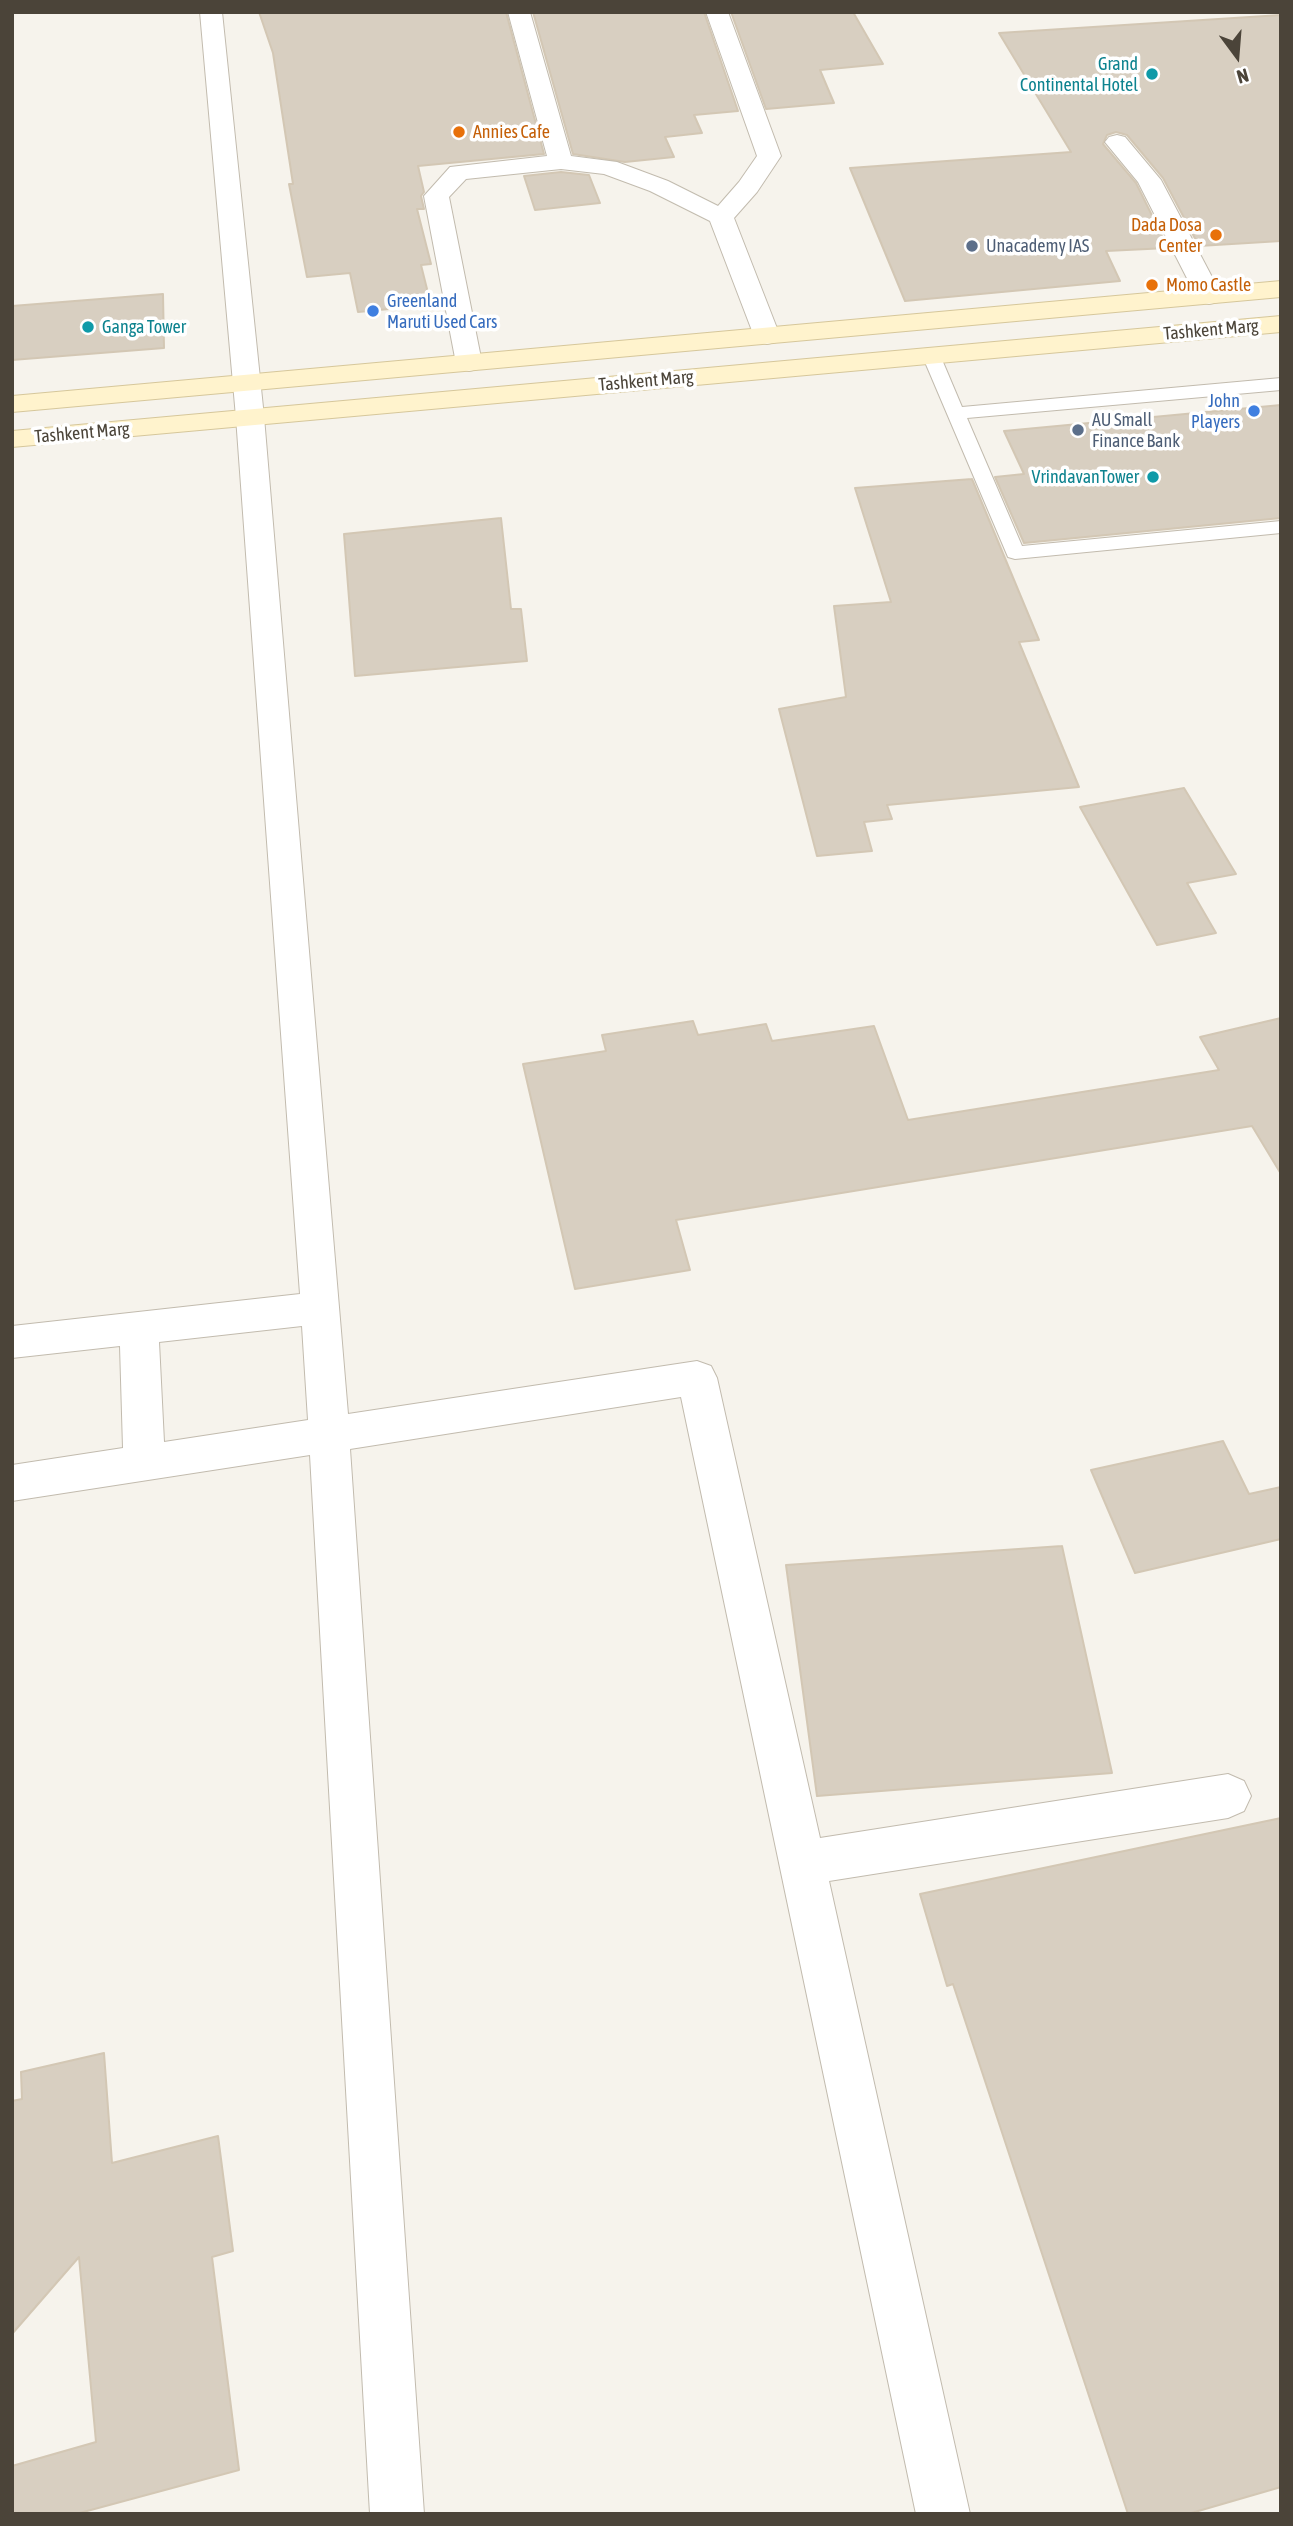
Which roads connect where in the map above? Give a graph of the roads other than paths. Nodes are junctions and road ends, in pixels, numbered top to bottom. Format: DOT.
graph roads {
  1 [pos="211,12"];
  2 [pos="519,12"];
  3 [pos="717,12"];
  4 [pos="1117,142"];
  5 [pos="561,162"];
  6 [pos="721,217"];
  7 [pos="1281,289"];
  8 [pos="1209,296"];
  9 [pos="1281,324"];
  10 [pos="767,336"];
  11 [pos="931,355"];
  12 [pos="469,363"];
  13 [pos="1281,384"];
  14 [pos="248,400"];
  15 [pos="12,404"];
  16 [pos="956,413"];
  17 [pos="12,439"];
  18 [pos="1281,527"];
  19 [pos="321,1308"];
  20 [pos="139,1328"];
  21 [pos="12,1342"];
  22 [pos="330,1436"];
  23 [pos="144,1463"];
  24 [pos="12,1483"];
  25 [pos="1228,1797"];
  26 [pos="802,1863"];
  27 [pos="397,2514"];
  28 [pos="943,2514"];
  1 -- 14 [label="street"];
  2 -- 5 [label="street"];
  3 -- 6 [label="street"];
  4 -- 8 [label="street"];
  5 -- 6 [label="street"];
  5 -- 12 [label="street"];
  6 -- 10 [label="street"];
  7 -- 8 [label="street, Tashkent Marg"];
  8 -- 10 [label="street, Tashkent Marg"];
  9 -- 11 [label="street, Tashkent Marg"];
  10 -- 12 [label="street, Tashkent Marg"];
  11 -- 14 [label="street, Tashkent Marg"];
  11 -- 16 [label="lane"];
  12 -- 14 [label="street, Tashkent Marg"];
  13 -- 16 [label="lane"];
  14 -- 15 [label="street, Tashkent Marg"];
  14 -- 17 [label="street, Tashkent Marg"];
  14 -- 19 [label="street"];
  16 -- 18 [label="lane"];
  19 -- 20 [label="street"];
  19 -- 22 [label="street"];
  20 -- 21 [label="street"];
  20 -- 23 [label="street"];
  22 -- 23 [label="street"];
  22 -- 26 [label="street"];
  22 -- 27 [label="street"];
  23 -- 24 [label="street"];
  25 -- 26 [label="street"];
  26 -- 28 [label="street"];
}
